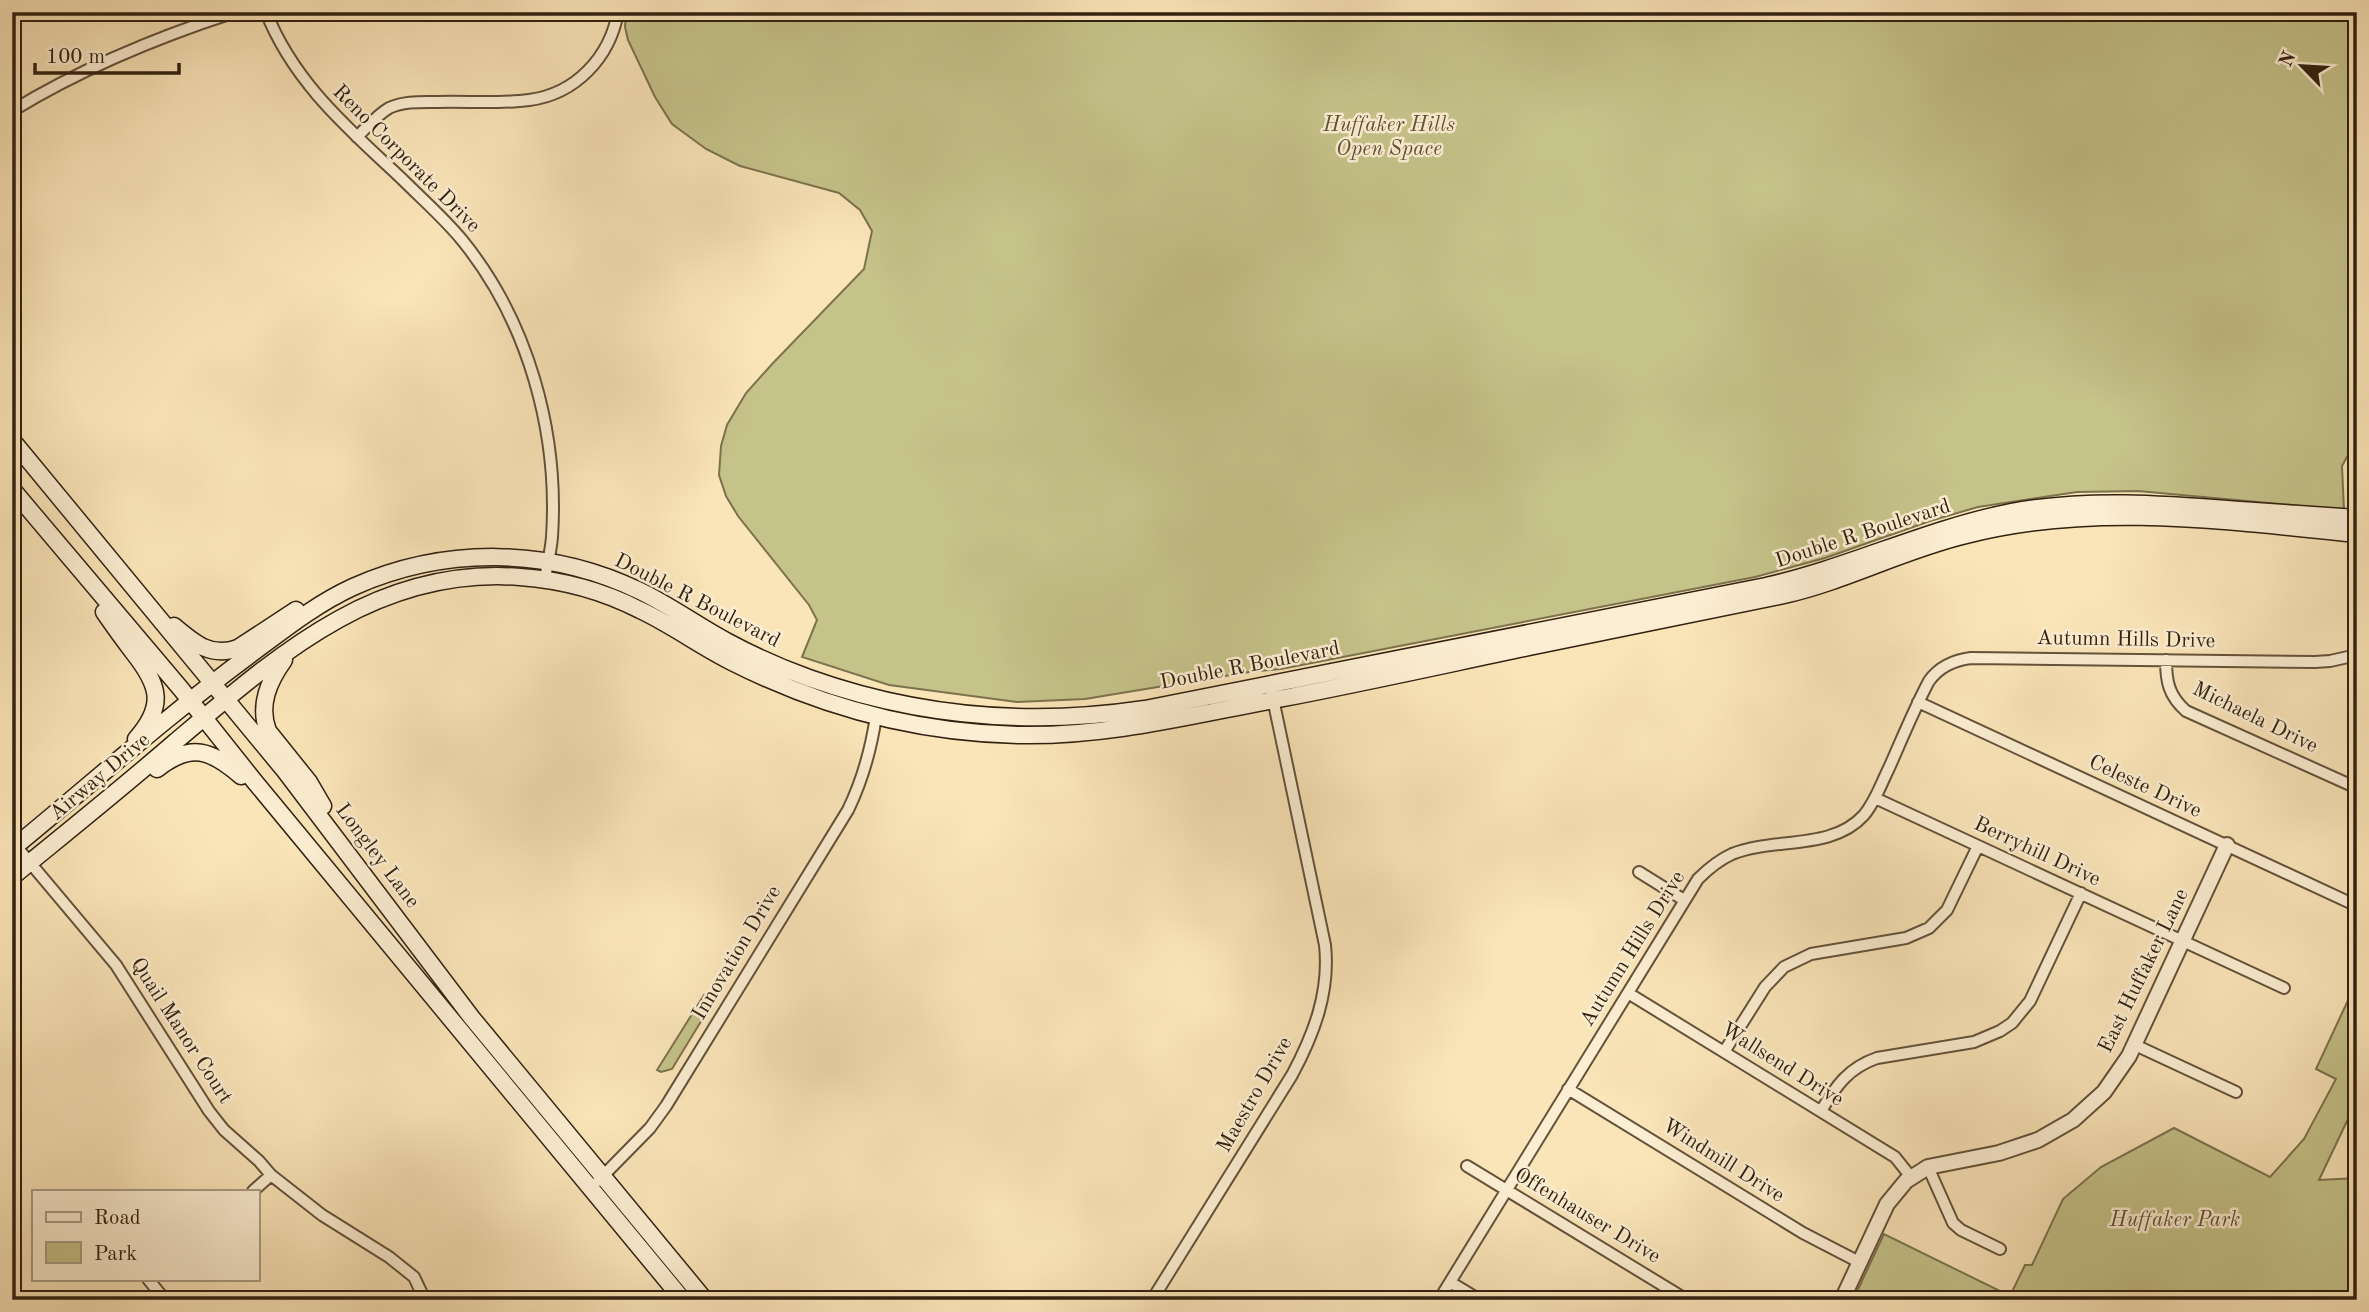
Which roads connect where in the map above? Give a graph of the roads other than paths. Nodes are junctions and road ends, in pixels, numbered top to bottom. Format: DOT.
graph roads {
  1 [pos="235,12"];
  2 [pos="266,12"];
  3 [pos="618,12"];
  4 [pos="12,111"];
  5 [pos="357,137"];
  6 [pos="12,440"];
  7 [pos="12,489"];
  8 [pos="2357,517"];
  9 [pos="2357,534"];
  10 [pos="69,556"];
  11 [pos="548,562"];
  12 [pos="545,579"];
  13 [pos="331,598"];
  14 [pos="145,601"];
  15 [pos="298,645"];
  16 [pos="2357,655"];
  17 [pos="2166,660"];
  18 [pos="202,692"];
  19 [pos="1271,692"];
  20 [pos="1918,702"];
  21 [pos="215,709"];
  22 [pos="876,716"];
  23 [pos="107,771"];
  24 [pos="2357,788"];
  25 [pos="1875,798"];
  26 [pos="278,809"];
  27 [pos="67,832"];
  28 [pos="336,837"];
  29 [pos="2227,845"];
  30 [pos="1978,846"];
  31 [pos="14,847"];
  32 [pos="30,862"];
  33 [pos="1639,872"];
  34 [pos="12,877"];
  35 [pos="2081,893"];
  36 [pos="1685,900"];
  37 [pos="2357,905"];
  38 [pos="2182,942"];
  39 [pos="2284,988"];
  40 [pos="1628,993"];
  41 [pos="2135,1045"];
  42 [pos="1724,1052"];
  43 [pos="1568,1089"];
  44 [pos="2236,1091"];
  45 [pos="1821,1111"];
  46 [pos="1467,1166"];
  47 [pos="1928,1167"];
  48 [pos="271,1175"];
  49 [pos="603,1176"];
  50 [pos="1911,1177"];
  51 [pos="592,1188"];
  52 [pos="1507,1189"];
  53 [pos="254,1190"];
  54 [pos="2000,1249"];
  55 [pos="1859,1262"];
  56 [pos="149,1280"];
  57 [pos="1450,1282"];
  58 [pos="165,1300"];
  59 [pos="425,1300"];
  60 [pos="683,1300"];
  61 [pos="705,1300"];
  62 [pos="1152,1300"];
  63 [pos="1439,1300"];
  64 [pos="1479,1300"];
  65 [pos="1687,1300"];
  66 [pos="1842,1300"];
  1 -- 4 [label="street"];
  2 -- 5 [label="street, Reno Corporate Drive"];
  3 -- 5 [label="street"];
  5 -- 11 [label="street, Reno Corporate Drive"];
  6 -- 14 [label="main road, Longley Lane"];
  7 -- 10 [label="main road, Longley Lane"];
  8 -- 19 [label="main road, Double R Boulevard"];
  9 -- 19 [label="main road, Double R Boulevard"];
  10 -- 18 [label="main road, Longley Lane"];
  10 -- 23 [label="main road"];
  11 -- 12 [label="street, Reno Corporate Drive"];
  11 -- 13 [label="main road, Double R Boulevard"];
  11 -- 19 [label="main road, Double R Boulevard"];
  12 -- 15 [label="main road, Double R Boulevard"];
  12 -- 22 [label="main road, Double R Boulevard"];
  13 -- 14 [label="main road"];
  13 -- 18 [label="main road, Double R Boulevard"];
  14 -- 18 [label="main road, Longley Lane"];
  15 -- 21 [label="main road, Double R Boulevard"];
  15 -- 28 [label="main road"];
  16 -- 17 [label="street, Autumn Hills Drive"];
  17 -- 20 [label="street, Autumn Hills Drive"];
  17 -- 24 [label="street, Michaela Drive"];
  18 -- 21 [label="main road, Longley Lane"];
  18 -- 21 [label="main road, Longley Lane"];
  18 -- 23 [label="main road, Airway Drive"];
  19 -- 22 [label="main road, Double R Boulevard"];
  19 -- 62 [label="street, Maestro Drive"];
  20 -- 25 [label="street, Autumn Hills Drive"];
  20 -- 29 [label="street, Celeste Drive"];
  21 -- 26 [label="main road, Longley Lane"];
  21 -- 27 [label="main road, Airway Drive"];
  21 -- 28 [label="main road, Longley Lane"];
  22 -- 49 [label="street, Innovation Drive"];
  23 -- 31 [label="main road, Airway Drive"];
  25 -- 30 [label="street, Berryhill Drive"];
  25 -- 36 [label="street, Autumn Hills Drive"];
  26 -- 27 [label="main road"];
  26 -- 51 [label="main road, Longley Lane"];
  27 -- 32 [label="main road, Airway Drive"];
  28 -- 49 [label="main road, Longley Lane"];
  29 -- 37 [label="street, Celeste Drive"];
  29 -- 38 [label="street, East Huffaker Lane"];
  30 -- 35 [label="street, Berryhill Drive"];
  30 -- 42 [label="street"];
  31 -- 32 [label="street, Quail Manor Court"];
  32 -- 34 [label="main road, Airway Drive"];
  32 -- 48 [label="street, Quail Manor Court"];
  33 -- 36 [label="street"];
  35 -- 38 [label="street, Berryhill Drive"];
  35 -- 45 [label="street"];
  36 -- 40 [label="street, Autumn Hills Drive"];
  38 -- 39 [label="street, Berryhill Drive"];
  38 -- 41 [label="street, East Huffaker Lane"];
  40 -- 42 [label="street, Wallsend Drive"];
  40 -- 43 [label="street, Autumn Hills Drive"];
  41 -- 44 [label="street"];
  41 -- 47 [label="street, East Huffaker Lane"];
  42 -- 45 [label="street, Wallsend Drive"];
  43 -- 52 [label="street, Autumn Hills Drive"];
  43 -- 55 [label="street, Windmill Drive"];
  45 -- 50 [label="street, Wallsend Drive"];
  46 -- 52 [label="street, Offenhauser Drive"];
  47 -- 50 [label="street, East Huffaker Lane"];
  47 -- 54 [label="street"];
  48 -- 53 [label="street"];
  48 -- 59 [label="street, Quail Manor Court"];
  49 -- 51 [label="street, Innovation Drive"];
  49 -- 61 [label="main road, Longley Lane"];
  50 -- 55 [label="street, East Huffaker Lane"];
  51 -- 60 [label="main road, Longley Lane"];
  52 -- 57 [label="street, Autumn Hills Drive"];
  52 -- 65 [label="street, Offenhauser Drive"];
  55 -- 66 [label="street, East Huffaker Lane"];
  56 -- 58 [label="street"];
  57 -- 63 [label="street, Autumn Hills Drive"];
  57 -- 64 [label="street"];
}
